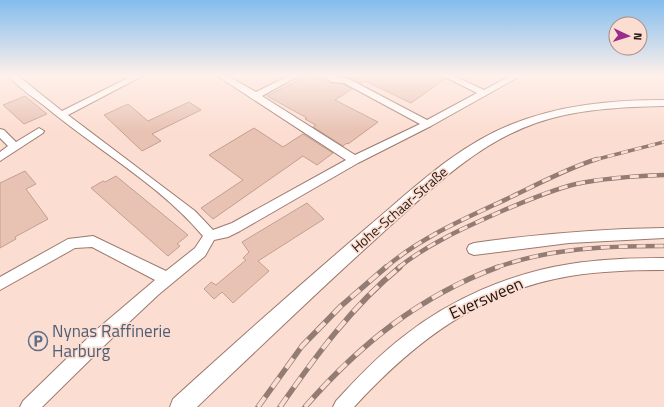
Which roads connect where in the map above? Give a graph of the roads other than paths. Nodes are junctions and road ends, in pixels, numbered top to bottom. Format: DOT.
graph roads {
  1 [pos="35,94"];
  2 [pos="102,94"];
  3 [pos="253,94"];
  4 [pos="260,94"];
  5 [pos="371,94"];
  6 [pos="482,94"];
  7 [pos="256,96"];
  8 [pos="664,103"];
  9 [pos="61,115"];
  10 [pos="428,124"];
  11 [pos="39,131"];
  12 [pos="0,132"];
  13 [pos="15,147"];
  14 [pos="0,157"];
  15 [pos="354,160"];
  16 [pos="664,233"];
  17 [pos="210,236"];
  18 [pos="474,250"];
  19 [pos="664,264"];
  20 [pos="167,279"];
  21 [pos="0,284"];
  22 [pos="218,372"];
  23 [pos="29,407"];
  24 [pos="180,407"];
  25 [pos="197,407"];
  26 [pos="342,407"];
  1 -- 9 [label="street"];
  2 -- 9 [label="street"];
  3 -- 7 [label="street"];
  4 -- 7 [label="street"];
  5 -- 10 [label="street"];
  6 -- 10 [label="street"];
  7 -- 15 [label="street"];
  8 -- 22 [label="main road, Hohe-Schaar-Straße"];
  9 -- 17 [label="street"];
  10 -- 15 [label="street"];
  11 -- 13 [label="street"];
  12 -- 13 [label="street"];
  13 -- 14 [label="street"];
  15 -- 17 [label="street"];
  16 -- 18 [label="street"];
  17 -- 20 [label="street"];
  19 -- 26 [label="street, Eversween"];
  20 -- 21 [label="street"];
  20 -- 23 [label="street"];
  22 -- 24 [label="main road, Hohe-Schaar-Straße"];
  22 -- 25 [label="street"];
}
